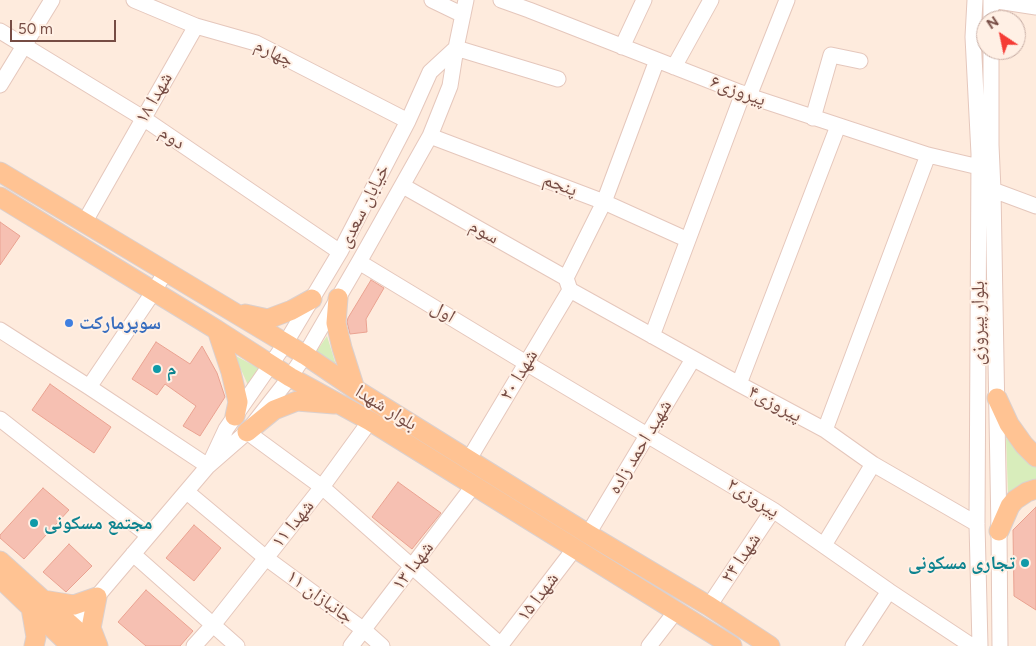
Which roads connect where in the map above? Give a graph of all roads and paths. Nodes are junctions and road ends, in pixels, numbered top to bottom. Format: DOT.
graph roads {
  1 [pos="52,0"];
  2 [pos="134,0"];
  3 [pos="432,0"];
  4 [pos="501,0"];
  5 [pos="644,0"];
  6 [pos="711,0"];
  7 [pos="787,0"];
  8 [pos="991,0"];
  9 [pos="531,5"];
  10 [pos="464,7"];
  11 [pos="1036,7"];
  12 [pos="196,26"];
  13 [pos="0,31"];
  14 [pos="24,46"];
  15 [pos="622,46"];
  16 [pos="456,48"];
  17 [pos="657,60"];
  18 [pos="980,60"];
  19 [pos="991,60"];
  20 [pos="860,61"];
  21 [pos="674,67"];
  22 [pos="558,79"];
  23 [pos="0,85"];
  24 [pos="746,94"];
  25 [pos="143,118"];
  26 [pos="813,118"];
  27 [pos="408,121"];
  28 [pos="838,126"];
  29 [pos="430,136"];
  30 [pos="928,155"];
  31 [pos="979,167"];
  32 [pos="0,172"];
  33 [pos="403,186"];
  34 [pos="993,190"];
  35 [pos="0,197"];
  36 [pos="604,202"];
  37 [pos="1036,206"];
  38 [pos="84,223"];
  39 [pos="688,240"];
  40 [pos="340,252"];
  41 [pos="360,262"];
  42 [pos="166,271"];
  43 [pos="568,284"];
  44 [pos="154,291"];
  45 [pos="338,298"];
  46 [pos="312,299"];
  47 [pos="234,312"];
  48 [pos="0,330"];
  49 [pos="217,330"];
  50 [pos="652,336"];
  51 [pos="285,344"];
  52 [pos="305,355"];
  53 [pos="693,359"];
  54 [pos="526,363"];
  55 [pos="272,365"];
  56 [pos="290,377"];
  57 [pos="739,384"];
  58 [pos="89,387"];
  59 [pos="355,388"];
  60 [pos="997,398"];
  61 [pos="341,405"];
  62 [pos="235,416"];
  63 [pos="0,419"];
  64 [pos="370,421"];
  65 [pos="825,430"];
  66 [pos="247,432"];
  67 [pos="648,435"];
  68 [pos="1036,457"];
  69 [pos="469,460"];
  70 [pos="872,464"];
  71 [pos="208,466"];
  72 [pos="474,485"];
  73 [pos="322,487"];
  74 [pos="1036,489"];
  75 [pos="187,492"];
  76 [pos="773,510"];
  77 [pos="977,524"];
  78 [pos="999,532"];
  79 [pos="588,534"];
  80 [pos="148,535"];
  81 [pos="824,545"];
  82 [pos="575,548"];
  83 [pos="133,554"];
  84 [pos="266,558"];
  85 [pos="0,561"];
  86 [pos="412,566"];
  87 [pos="0,578"];
  88 [pos="1000,581"];
  89 [pos="978,582"];
  90 [pos="889,591"];
  91 [pos="97,597"];
  92 [pos="37,604"];
  93 [pos="708,606"];
  94 [pos="676,611"];
  95 [pos="213,625"];
  96 [pos="364,630"];
  97 [pos="64,639"];
  98 [pos="34,646"];
  99 [pos="94,646"];
  100 [pos="98,646"];
  101 [pos="194,646"];
  102 [pos="237,646"];
  103 [pos="352,646"];
  104 [pos="382,646"];
  105 [pos="501,646"];
  106 [pos="649,646"];
  107 [pos="732,646"];
  108 [pos="770,646"];
  109 [pos="852,646"];
  110 [pos="972,646"];
  111 [pos="980,646"];
  112 [pos="1000,646"];
  1 -- 14 [label="street"];
  2 -- 12 [label="street, چهارم"];
  3 -- 10 [label="street"];
  4 -- 9 [label="street, پیروزی۶"];
  5 -- 15 [label="street"];
  6 -- 21 [label="street"];
  7 -- 24 [label="street"];
  8 -- 11 [label="street"];
  9 -- 15 [label="street, پیروزی۶"];
  10 -- 16 [label="street, خیابان سعدی"];
  12 -- 25 [label="street, شهدا ۱۸"];
  12 -- 27 [label="street, چهارم"];
  13 -- 14 [label="street, دوم"];
  14 -- 23 [label="street"];
  14 -- 25 [label="street, دوم"];
  15 -- 17 [label="street, پیروزی۶"];
  16 -- 22 [label="street"];
  16 -- 27 [label="street, خیابان سعدی"];
  16 -- 29 [label="street, خیابان سعدی"];
  17 -- 21 [label="street, پیروزی۶"];
  17 -- 36 [label="street, شهدا ۲۰"];
  18 -- 31 [label="street, بلوار پیروزی"];
  19 -- 34 [label="street, بلوار پیروزی"];
  20 -- 26 [label="street"];
  21 -- 24 [label="street, پیروزی۶"];
  24 -- 26 [label="street, پیروزی۶"];
  24 -- 39 [label="street"];
  25 -- 38 [label="street, شهدا ۱۸"];
  25 -- 40 [label="street, دوم"];
  26 -- 28 [label="street, پیروزی۶"];
  27 -- 40 [label="street, خیابان سعدی"];
  28 -- 30 [label="street, پیروزی۶"];
  28 -- 57 [label="street"];
  29 -- 33 [label="street, خیابان سعدی"];
  29 -- 36 [label="street, پنجم"];
  30 -- 31 [label="street, پیروزی۶"];
  30 -- 65 [label="street"];
  31 -- 77 [label="street, بلوار پیروزی"];
  32 -- 38 [label="main road, بلوار شهدا"];
  33 -- 41 [label="street, خیابان سعدی"];
  33 -- 43 [label="street, سوم"];
  34 -- 37 [label="street"];
  34 -- 60 [label="street, بلوار پیروزی"];
  35 -- 44 [label="main road, بلوار شهدا"];
  36 -- 39 [label="street, پنجم"];
  36 -- 43 [label="street, شهدا ۲۰"];
  38 -- 42 [label="main road, بلوار شهدا"];
  39 -- 50 [label="street"];
  40 -- 46 [label="street, خیابان سعدی"];
  41 -- 45 [label="street, خیابان سعدی"];
  41 -- 54 [label="street, اول"];
  42 -- 44 [label="street"];
  42 -- 47 [label="main road, بلوار شهدا"];
  43 -- 50 [label="street, پیروزی۴"];
  43 -- 54 [label="street, شهدا ۲۰"];
  44 -- 49 [label="main road, بلوار شهدا"];
  44 -- 58 [label="street"];
  45 -- 52 [label="street, خیابان سعدی"];
  45 -- 59 [label="main road"];
  46 -- 47 [label="main road"];
  46 -- 51 [label="street, خیابان سعدی"];
  47 -- 51 [label="main road, بلوار شهدا"];
  48 -- 58 [label="street"];
  49 -- 55 [label="main road, بلوار شهدا"];
  49 -- 62 [label="main road"];
  50 -- 53 [label="street, پیروزی۴"];
  51 -- 52 [label="main road, بلوار شهدا"];
  51 -- 55 [label="street, خیابان سعدی"];
  52 -- 56 [label="street, خیابان سعدی"];
  52 -- 59 [label="main road, بلوار شهدا"];
  53 -- 57 [label="street, پیروزی۴"];
  53 -- 67 [label="street, شهید احمد زاده"];
  54 -- 67 [label="street, پیروزی۲"];
  54 -- 69 [label="street, شهدا ۲۰"];
  55 -- 56 [label="main road, بلوار شهدا"];
  55 -- 62 [label="street, خیابان سعدی"];
  56 -- 61 [label="main road, بلوار شهدا"];
  56 -- 66 [label="street, خیابان سعدی"];
  57 -- 65 [label="street, پیروزی۴"];
  58 -- 71 [label="street"];
  59 -- 69 [label="main road, بلوار شهدا"];
  60 -- 68 [label="main road"];
  60 -- 78 [label="street, بلوار پیروزی"];
  61 -- 64 [label="main road, بلوار شهدا"];
  61 -- 66 [label="main road"];
  62 -- 71 [label="street, خیابان سعدی"];
  63 -- 80 [label="street"];
  64 -- 72 [label="main road, بلوار شهدا"];
  64 -- 73 [label="street, شهدا ۱۱"];
  65 -- 70 [label="street, پیروزی۴"];
  66 -- 71 [label="street, خیابان سعدی"];
  66 -- 73 [label="street"];
  67 -- 76 [label="street, پیروزی۲"];
  67 -- 79 [label="street, شهید احمد زاده"];
  69 -- 79 [label="main road, بلوار شهدا"];
  70 -- 77 [label="street, پیروزی۴"];
  70 -- 81 [label="street"];
  71 -- 75 [label="street"];
  72 -- 82 [label="main road, بلوار شهدا"];
  72 -- 86 [label="street, شهدا ۱۳"];
  73 -- 84 [label="street, شهدا ۱۱"];
  73 -- 86 [label="street"];
  74 -- 78 [label="main road"];
  75 -- 80 [label="street"];
  75 -- 84 [label="street, جانبازان ۱۱"];
  76 -- 81 [label="street, پیروزی۲"];
  76 -- 93 [label="street, شهدا ۲۴"];
  77 -- 89 [label="street, بلوار پیروزی"];
  78 -- 88 [label="street, بلوار پیروزی"];
  79 -- 93 [label="main road, بلوار شهدا"];
  80 -- 83 [label="street"];
  81 -- 90 [label="street, پیروزی۲"];
  82 -- 94 [label="main road, بلوار شهدا"];
  82 -- 105 [label="street, شهدا ۱۵"];
  83 -- 91 [label="street"];
  83 -- 95 [label="street"];
  84 -- 95 [label="street, شهدا ۱۱"];
  84 -- 96 [label="street, جانبازان ۱۱"];
  85 -- 92 [label="main road"];
  86 -- 96 [label="street, شهدا ۱۳"];
  86 -- 105 [label="street"];
  87 -- 92 [label="main road"];
  88 -- 89 [label="street"];
  88 -- 112 [label="street, بلوار پیروزی"];
  89 -- 111 [label="street, بلوار پیروزی"];
  90 -- 109 [label="street"];
  90 -- 110 [label="street, پیروزی۲"];
  91 -- 92 [label="main road"];
  91 -- 97 [label="street"];
  91 -- 100 [label="main road"];
  92 -- 97 [label="main road"];
  92 -- 98 [label="main road"];
  93 -- 108 [label="main road, بلوار شهدا"];
  94 -- 106 [label="street"];
  94 -- 107 [label="main road, بلوار شهدا"];
  95 -- 101 [label="street, شهدا ۱۱"];
  95 -- 102 [label="street"];
  96 -- 103 [label="street, شهدا ۱۳"];
  96 -- 104 [label="street, جانبازان ۱۱"];
  97 -- 99 [label="main road"];
}
